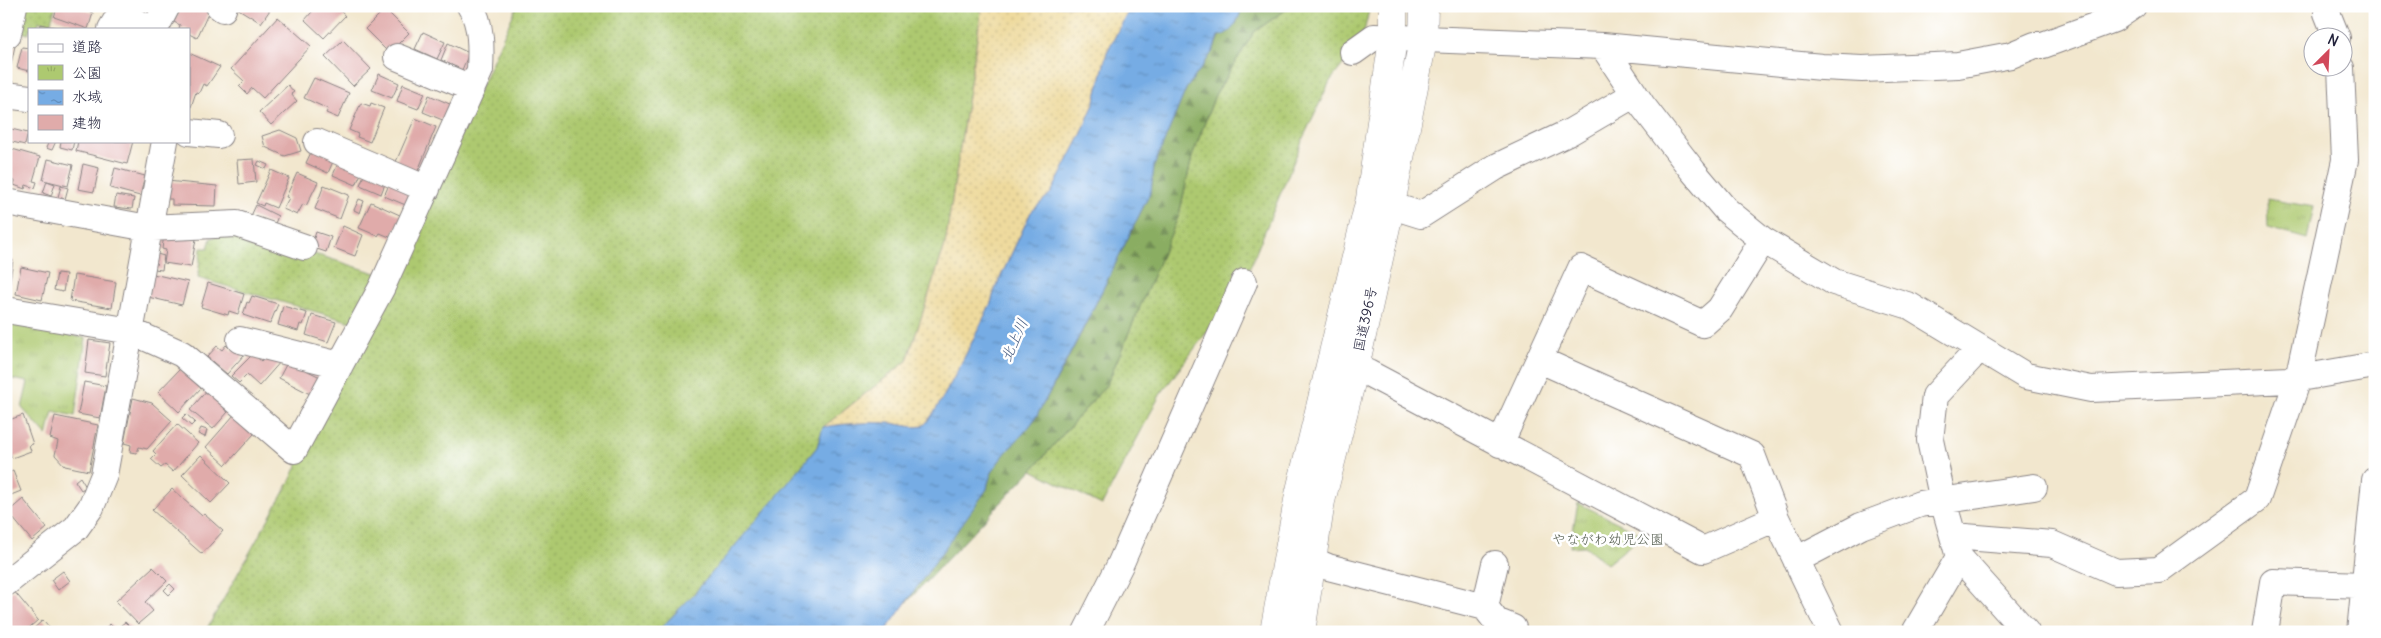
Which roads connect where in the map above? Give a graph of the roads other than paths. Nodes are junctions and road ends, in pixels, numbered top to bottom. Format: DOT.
graph roads {
  1 [pos="14,6"];
  2 [pos="167,6"];
  3 [pos="219,6"];
  4 [pos="224,6"];
  5 [pos="470,6"];
  6 [pos="2134,6"];
  7 [pos="2327,13"];
  8 [pos="1393,20"];
  9 [pos="1423,21"];
  10 [pos="112,28"];
  11 [pos="149,28"];
  12 [pos="156,28"];
  13 [pos="2333,28"];
  14 [pos="8,34"];
  15 [pos="1603,46"];
  16 [pos="1353,52"];
  17 [pos="397,57"];
  18 [pos="2341,78"];
  19 [pos="471,88"];
  20 [pos="1635,94"];
  21 [pos="6,95"];
  22 [pos="28,98"];
  23 [pos="190,132"];
  24 [pos="219,135"];
  25 [pos="164,142"];
  26 [pos="317,142"];
  27 [pos="427,189"];
  28 [pos="6,202"];
  29 [pos="1380,202"];
  30 [pos="148,228"];
  31 [pos="1763,240"];
  32 [pos="304,246"];
  33 [pos="1244,282"];
  34 [pos="6,310"];
  35 [pos="131,331"];
  36 [pos="240,340"];
  37 [pos="1980,348"];
  38 [pos="1540,360"];
  39 [pos="1344,362"];
  40 [pos="340,365"];
  41 [pos="2375,365"];
  42 [pos="2298,379"];
  43 [pos="1500,444"];
  44 [pos="2375,480"];
  45 [pos="2034,487"];
  46 [pos="1943,501"];
  47 [pos="1776,518"];
  48 [pos="1956,547"];
  49 [pos="1300,556"];
  50 [pos="1796,560"];
  51 [pos="1495,564"];
  52 [pos="6,583"];
  53 [pos="2364,585"];
  54 [pos="1485,607"];
  55 [pos="1513,628"];
  56 [pos="1086,632"];
  57 [pos="1274,632"];
  58 [pos="1301,632"];
  59 [pos="1831,632"];
  60 [pos="1915,632"];
  61 [pos="2026,632"];
  62 [pos="2265,632"];
  63 [pos="2360,632"];
  1 -- 14 [label="street"];
  2 -- 12 [label="street"];
  3 -- 4 [label="street"];
  5 -- 19 [label="street"];
  6 -- 15 [label="street"];
  7 -- 13 [label="street"];
  8 -- 9 [label="street"];
  8 -- 16 [label="street"];
  8 -- 29 [label="highway, 国道396号"];
  9 -- 15 [label="street"];
  9 -- 29 [label="highway, 国道396号"];
  10 -- 11 [label="street"];
  15 -- 20 [label="street"];
  17 -- 19 [label="street"];
  18 -- 42 [label="street"];
  19 -- 27 [label="street"];
  20 -- 29 [label="street"];
  20 -- 31 [label="street"];
  21 -- 22 [label="street"];
  23 -- 24 [label="street"];
  25 -- 30 [label="street"];
  26 -- 27 [label="street"];
  27 -- 40 [label="street"];
  28 -- 30 [label="street"];
  29 -- 39 [label="highway, 国道396号"];
  30 -- 32 [label="street"];
  30 -- 35 [label="street"];
  31 -- 37 [label="street"];
  31 -- 38 [label="street"];
  33 -- 56 [label="street"];
  34 -- 35 [label="street"];
  35 -- 40 [label="street"];
  35 -- 52 [label="street"];
  36 -- 40 [label="street"];
  37 -- 42 [label="street"];
  37 -- 46 [label="street"];
  38 -- 43 [label="street"];
  38 -- 47 [label="street"];
  39 -- 43 [label="street"];
  39 -- 49 [label="highway, 国道396号"];
  41 -- 42 [label="street"];
  42 -- 48 [label="street"];
  43 -- 47 [label="street"];
  44 -- 53 [label="street"];
  45 -- 46 [label="street"];
  46 -- 48 [label="street"];
  46 -- 50 [label="street"];
  47 -- 50 [label="street"];
  48 -- 60 [label="street"];
  48 -- 61 [label="street"];
  49 -- 54 [label="street"];
  49 -- 57 [label="highway, 国道396号"];
  49 -- 58 [label="highway, 国道396号"];
  50 -- 59 [label="street"];
  51 -- 54 [label="street"];
  53 -- 62 [label="street"];
  53 -- 63 [label="street"];
  54 -- 55 [label="street"];
}
